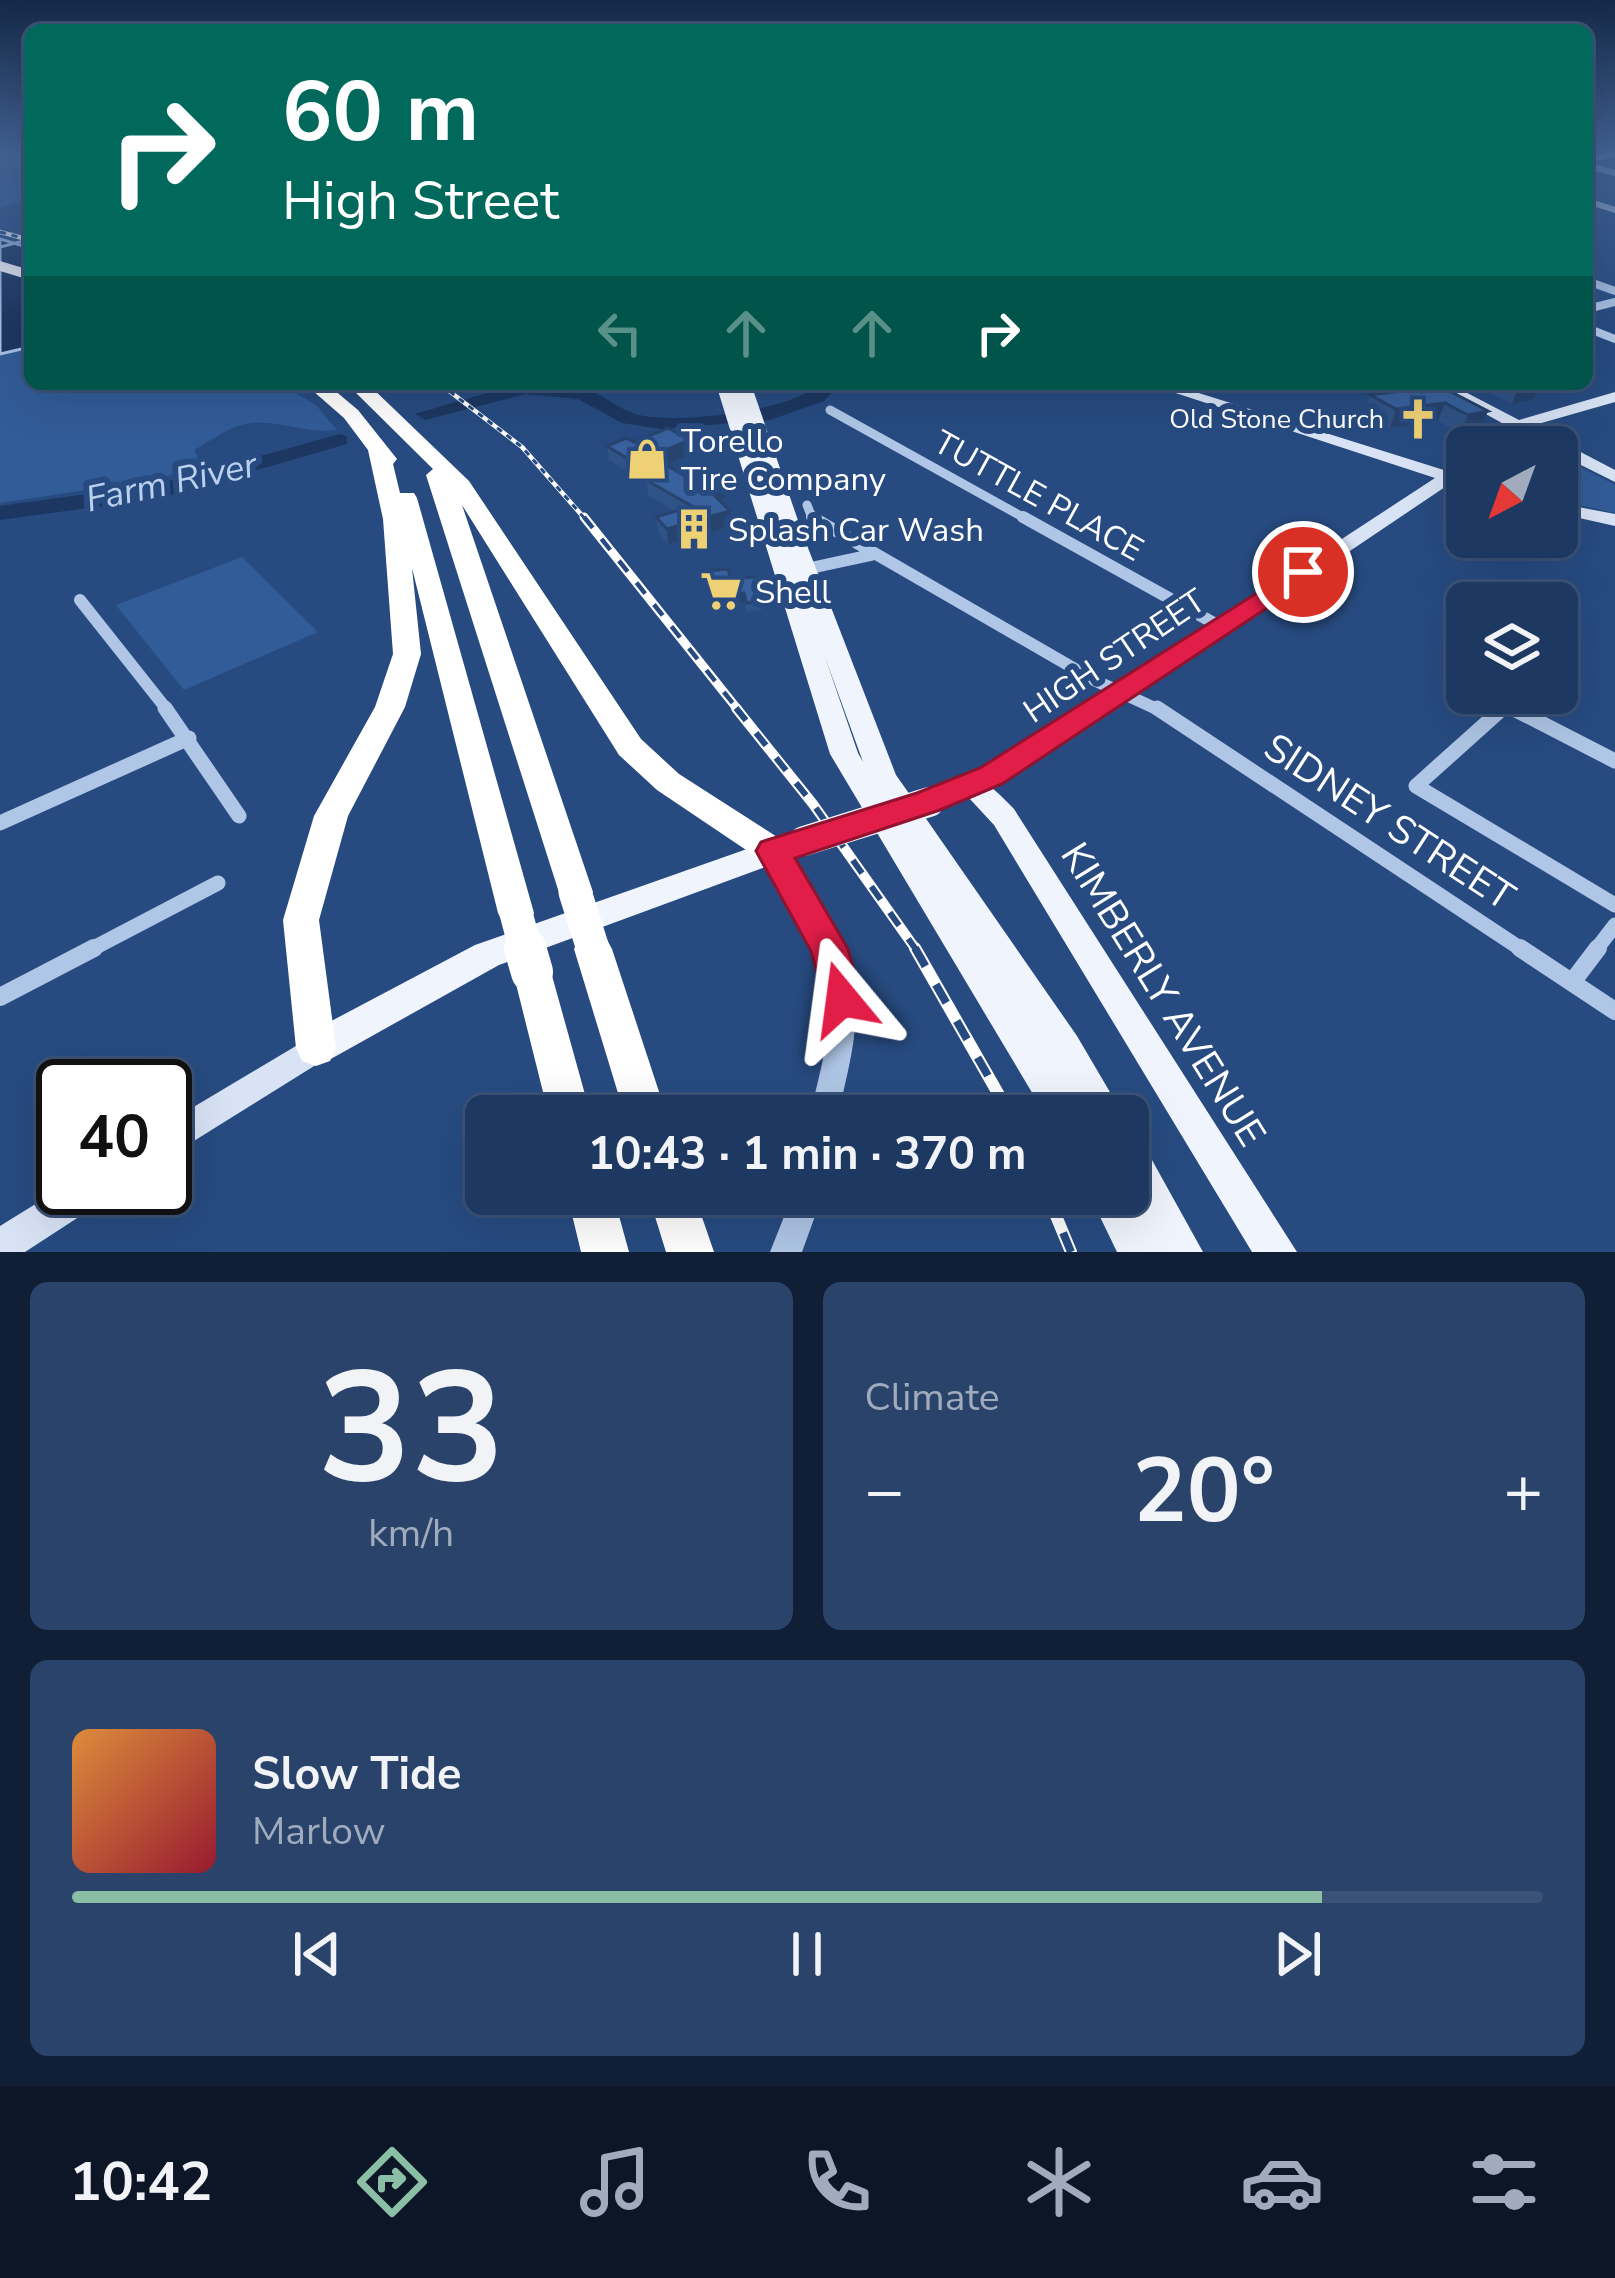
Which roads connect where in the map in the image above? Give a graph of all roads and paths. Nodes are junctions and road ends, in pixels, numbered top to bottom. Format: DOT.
graph roads {
  1 [pos="322,390"];
  2 [pos="363,390"];
  3 [pos="728,390"];
  4 [pos="742,390"];
  5 [pos="1175,390"];
  6 [pos="1449,390"];
  7 [pos="1615,397"];
  8 [pos="830,410"];
  9 [pos="743,415"];
  10 [pos="1518,426"];
  11 [pos="1522,426"];
  12 [pos="408,432"];
  13 [pos="378,446"];
  14 [pos="1578,458"];
  15 [pos="1446,471"];
  16 [pos="1615,478"];
  17 [pos="1446,484"];
  18 [pos="807,505"];
  19 [pos="1578,512"];
  20 [pos="1615,520"];
  21 [pos="871,555"];
  22 [pos="806,569"];
  23 [pos="80,600"];
  24 [pos="1221,627"];
  25 [pos="1126,692"];
  26 [pos="1498,714"];
  27 [pos="1537,714"];
  28 [pos="189,737"];
  29 [pos="1615,761"];
  30 [pos="974,785"];
  31 [pos="239,816"];
  32 [pos="0,823"];
  33 [pos="789,846"];
  34 [pos="218,883"];
  35 [pos="1615,904"];
  36 [pos="1615,926"];
  37 [pos="1573,981"];
  38 [pos="0,997"];
  39 [pos="1615,1011"];
  40 [pos="316,1048"];
  41 [pos="564,1095"];
  42 [pos="639,1095"];
  43 [pos="828,1095"];
  44 [pos="1054,1095"];
  45 [pos="1093,1095"];
  46 [pos="192,1126"];
  47 [pos="1149,1193"];
  48 [pos="50,1215"];
  49 [pos="595,1215"];
  50 [pos="678,1215"];
  51 [pos="800,1215"];
  52 [pos="1120,1215"];
  53 [pos="0,1247"];
  54 [pos="605,1252"];
  55 [pos="690,1252"];
  56 [pos="786,1252"];
  57 [pos="1139,1252"];
  58 [pos="1182,1252"];
  59 [pos="1276,1252"];
  1 -- 13 [label="highway"];
  2 -- 12 [label="highway"];
  3 -- 9 [label="main road"];
  4 -- 9 [label="main road"];
  5 -- 15 [label="main road"];
  6 -- 10 [label="main road"];
  7 -- 11 [label="main road"];
  8 -- 24 [label="street, TUTTLE PLACE"];
  9 -- 22 [label="main road"];
  9 -- 44 [label="main road"];
  12 -- 33 [label="highway"];
  12 -- 42 [label="highway, bridge"];
  13 -- 40 [label="highway"];
  13 -- 41 [label="highway, bridge"];
  14 -- 16 [label="main road"];
  17 -- 24 [label="main road, HIGH STREET"];
  18 -- 21 [label="street, SIDNEY STREET"];
  19 -- 20 [label="main road"];
  21 -- 22 [label="street"];
  21 -- 25 [label="street, SIDNEY STREET"];
  22 -- 45 [label="main road"];
  23 -- 28 [label="street"];
  24 -- 25 [label="main road, HIGH STREET"];
  25 -- 30 [label="main road, HIGH STREET"];
  25 -- 37 [label="street, SIDNEY STREET"];
  26 -- 35 [label="street"];
  27 -- 29 [label="street"];
  28 -- 31 [label="street"];
  28 -- 32 [label="street"];
  30 -- 33 [label="main road, HIGH STREET, bridge"];
  30 -- 59 [label="main road, KIMBERLY AVENUE"];
  33 -- 40 [label="main road, HIGH STREET"];
  33 -- 43 [label="street"];
  34 -- 38 [label="street"];
  36 -- 37 [label="street"];
  37 -- 39 [label="street, SIDNEY STREET"];
  40 -- 46 [label="main road"];
  47 -- 58 [label="main road"];
  48 -- 53 [label="main road"];
  49 -- 54 [label="highway"];
  50 -- 55 [label="highway"];
  51 -- 56 [label="street"];
  52 -- 57 [label="main road"];
}
